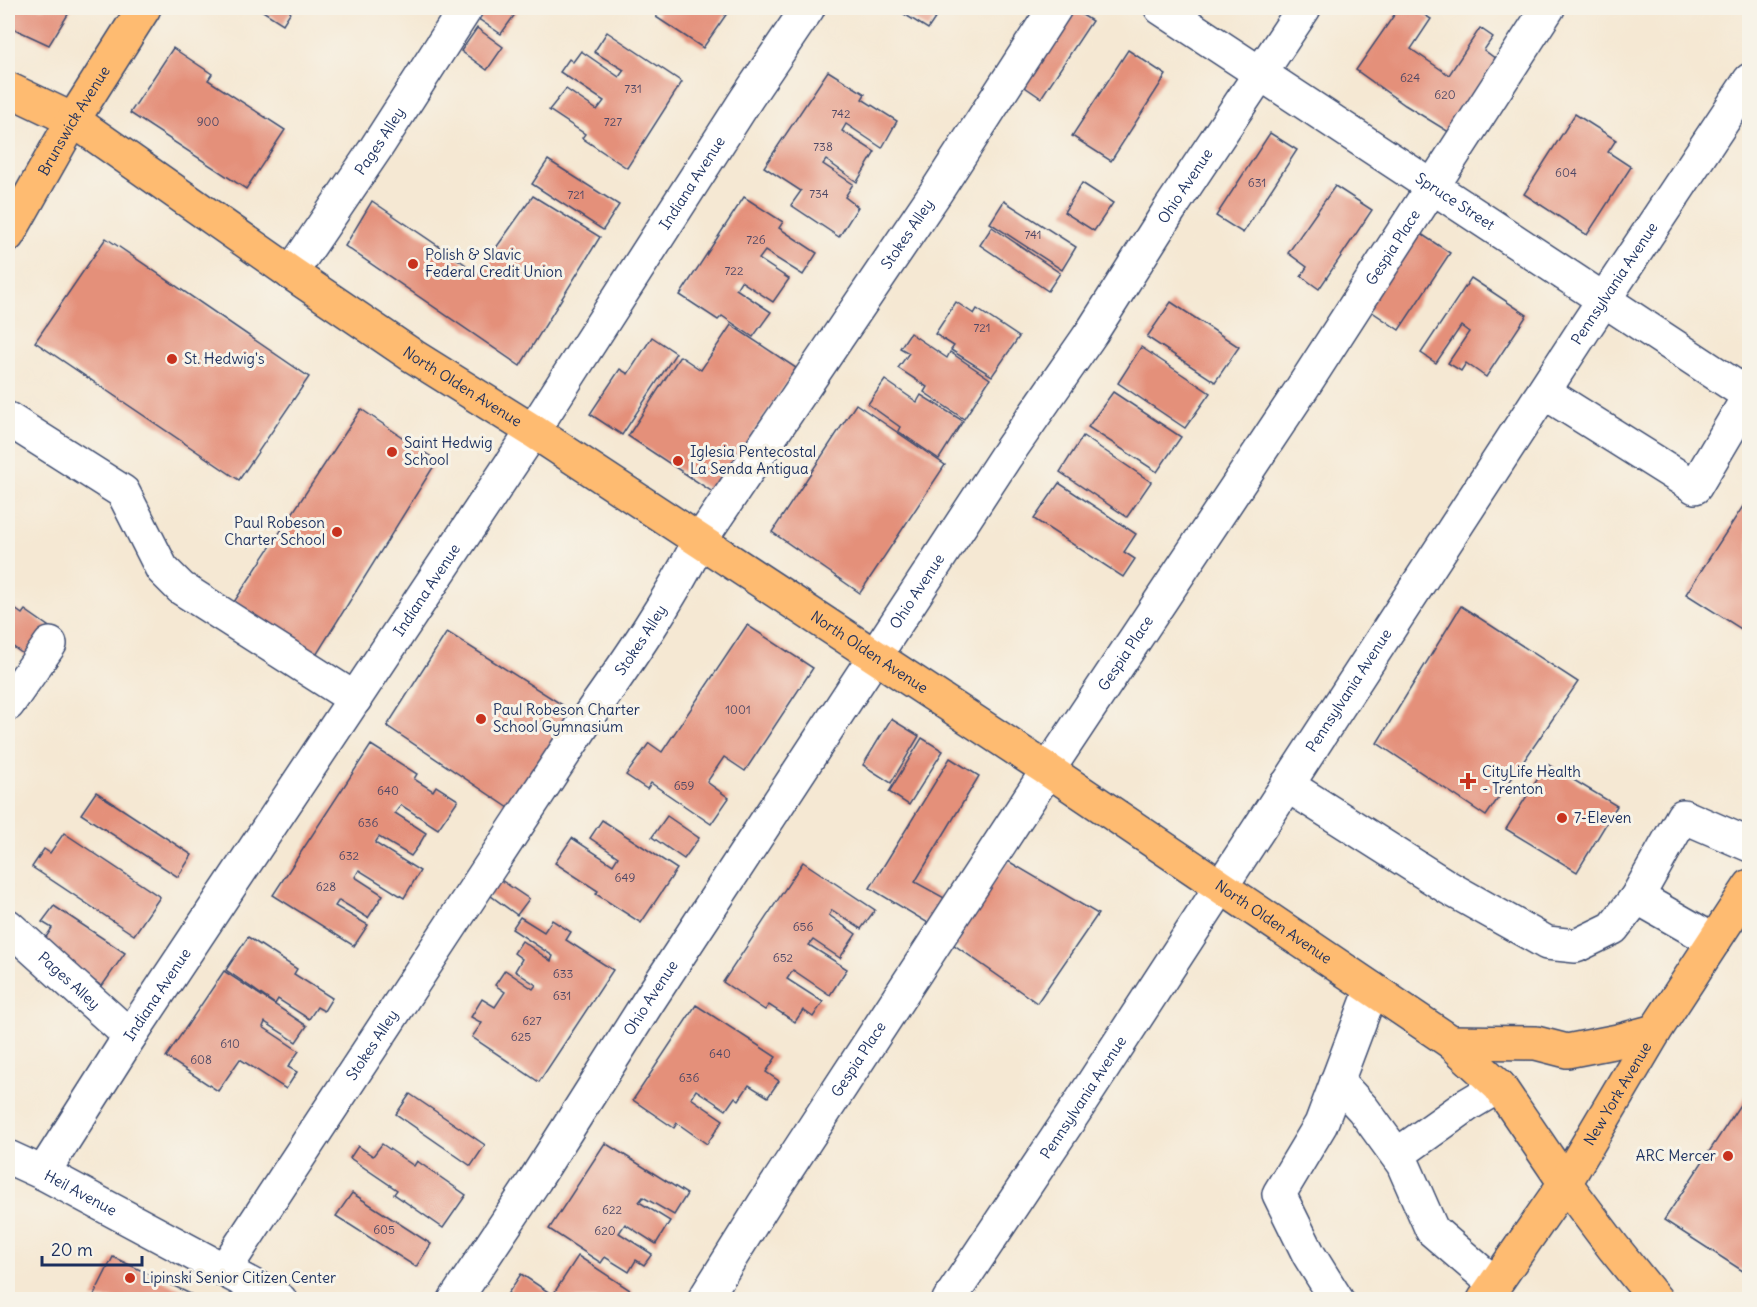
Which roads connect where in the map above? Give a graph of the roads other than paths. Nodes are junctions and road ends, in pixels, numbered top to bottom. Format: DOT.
graph roads {
  1 [pos="144,8"];
  2 [pos="466,8"];
  3 [pos="808,8"];
  4 [pos="1055,8"];
  5 [pos="1161,8"];
  6 [pos="1304,8"];
  7 [pos="1548,8"];
  8 [pos="1261,72"];
  9 [pos="1749,80"];
  10 [pos="8,89"];
  11 [pos="73,120"];
  12 [pos="1432,186"];
  13 [pos="8,235"];
  14 [pos="291,273"];
  15 [pos="1603,300"];
  16 [pos="1544,392"];
  17 [pos="1749,396"];
  18 [pos="8,419"];
  19 [pos="532,431"];
  20 [pos="699,542"];
  21 [pos="50,644"];
  22 [pos="876,657"];
  23 [pos="355,699"];
  24 [pos="8,704"];
  25 [pos="1048,770"];
  26 [pos="1287,785"];
  27 [pos="1749,845"];
  28 [pos="1749,886"];
  29 [pos="1221,887"];
  30 [pos="1637,897"];
  31 [pos="8,926"];
  32 [pos="1714,941"];
  33 [pos="1372,989"];
  34 [pos="1655,1031"];
  35 [pos="130,1036"];
  36 [pos="1451,1042"];
  37 [pos="1337,1081"];
  38 [pos="1499,1086"];
  39 [pos="1396,1155"];
  40 [pos="8,1157"];
  41 [pos="43,1173"];
  42 [pos="1565,1183"];
  43 [pos="225,1269"];
  44 [pos="1489,1292"];
  45 [pos="280,1299"];
  46 [pos="455,1299"];
  47 [pos="704,1299"];
  48 [pos="949,1299"];
  49 [pos="1337,1299"];
  50 [pos="1656,1299"];
  1 -- 11 [label="main road, Brunswick Avenue"];
  2 -- 14 [label="street, Pages Alley"];
  3 -- 19 [label="street, Indiana Avenue"];
  4 -- 20 [label="street, Stokes Alley"];
  5 -- 8 [label="street, Spruce Street"];
  6 -- 8 [label="street, Ohio Avenue"];
  7 -- 12 [label="street, Gespia Place"];
  8 -- 12 [label="street, Spruce Street"];
  8 -- 22 [label="street, Ohio Avenue"];
  9 -- 15 [label="street, Pennsylvania Avenue"];
  10 -- 11 [label="main road, North Olden Avenue"];
  11 -- 13 [label="main road, Brunswick Avenue"];
  11 -- 14 [label="main road, North Olden Avenue"];
  12 -- 15 [label="street, Spruce Street"];
  12 -- 25 [label="street, Gespia Place"];
  14 -- 19 [label="main road, North Olden Avenue"];
  15 -- 16 [label="street, Pennsylvania Avenue"];
  15 -- 17 [label="street, Spruce Street"];
  16 -- 17 [label="street"];
  16 -- 26 [label="street, Pennsylvania Avenue"];
  18 -- 23 [label="street"];
  19 -- 20 [label="main road, North Olden Avenue"];
  19 -- 23 [label="street, Indiana Avenue"];
  20 -- 22 [label="main road, North Olden Avenue"];
  20 -- 43 [label="street, Stokes Alley"];
  21 -- 24 [label="street"];
  22 -- 25 [label="main road, North Olden Avenue"];
  22 -- 46 [label="street, Ohio Avenue"];
  23 -- 35 [label="street, Indiana Avenue"];
  25 -- 29 [label="main road, North Olden Avenue"];
  25 -- 47 [label="street, Gespia Place"];
  26 -- 29 [label="street, Pennsylvania Avenue"];
  26 -- 30 [label="street"];
  27 -- 30 [label="street"];
  28 -- 32 [label="main road, New York Avenue"];
  29 -- 33 [label="main road, North Olden Avenue"];
  29 -- 48 [label="street, Pennsylvania Avenue"];
  30 -- 32 [label="street"];
  31 -- 35 [label="street, Pages Alley"];
  32 -- 34 [label="main road, New York Avenue"];
  33 -- 36 [label="main road, North Olden Avenue"];
  33 -- 37 [label="street"];
  34 -- 36 [label="main road"];
  34 -- 42 [label="main road, New York Avenue"];
  35 -- 41 [label="street, Indiana Avenue"];
  36 -- 38 [label="main road, North Olden Avenue"];
  37 -- 39 [label="street"];
  37 -- 49 [label="street"];
  38 -- 39 [label="street"];
  38 -- 42 [label="main road, North Olden Avenue"];
  39 -- 44 [label="street"];
  40 -- 41 [label="street, Heil Avenue"];
  41 -- 43 [label="street, Heil Avenue"];
  42 -- 44 [label="main road, New York Avenue"];
  42 -- 50 [label="main road, North Olden Avenue"];
  43 -- 45 [label="street, Heil Avenue"];
}
